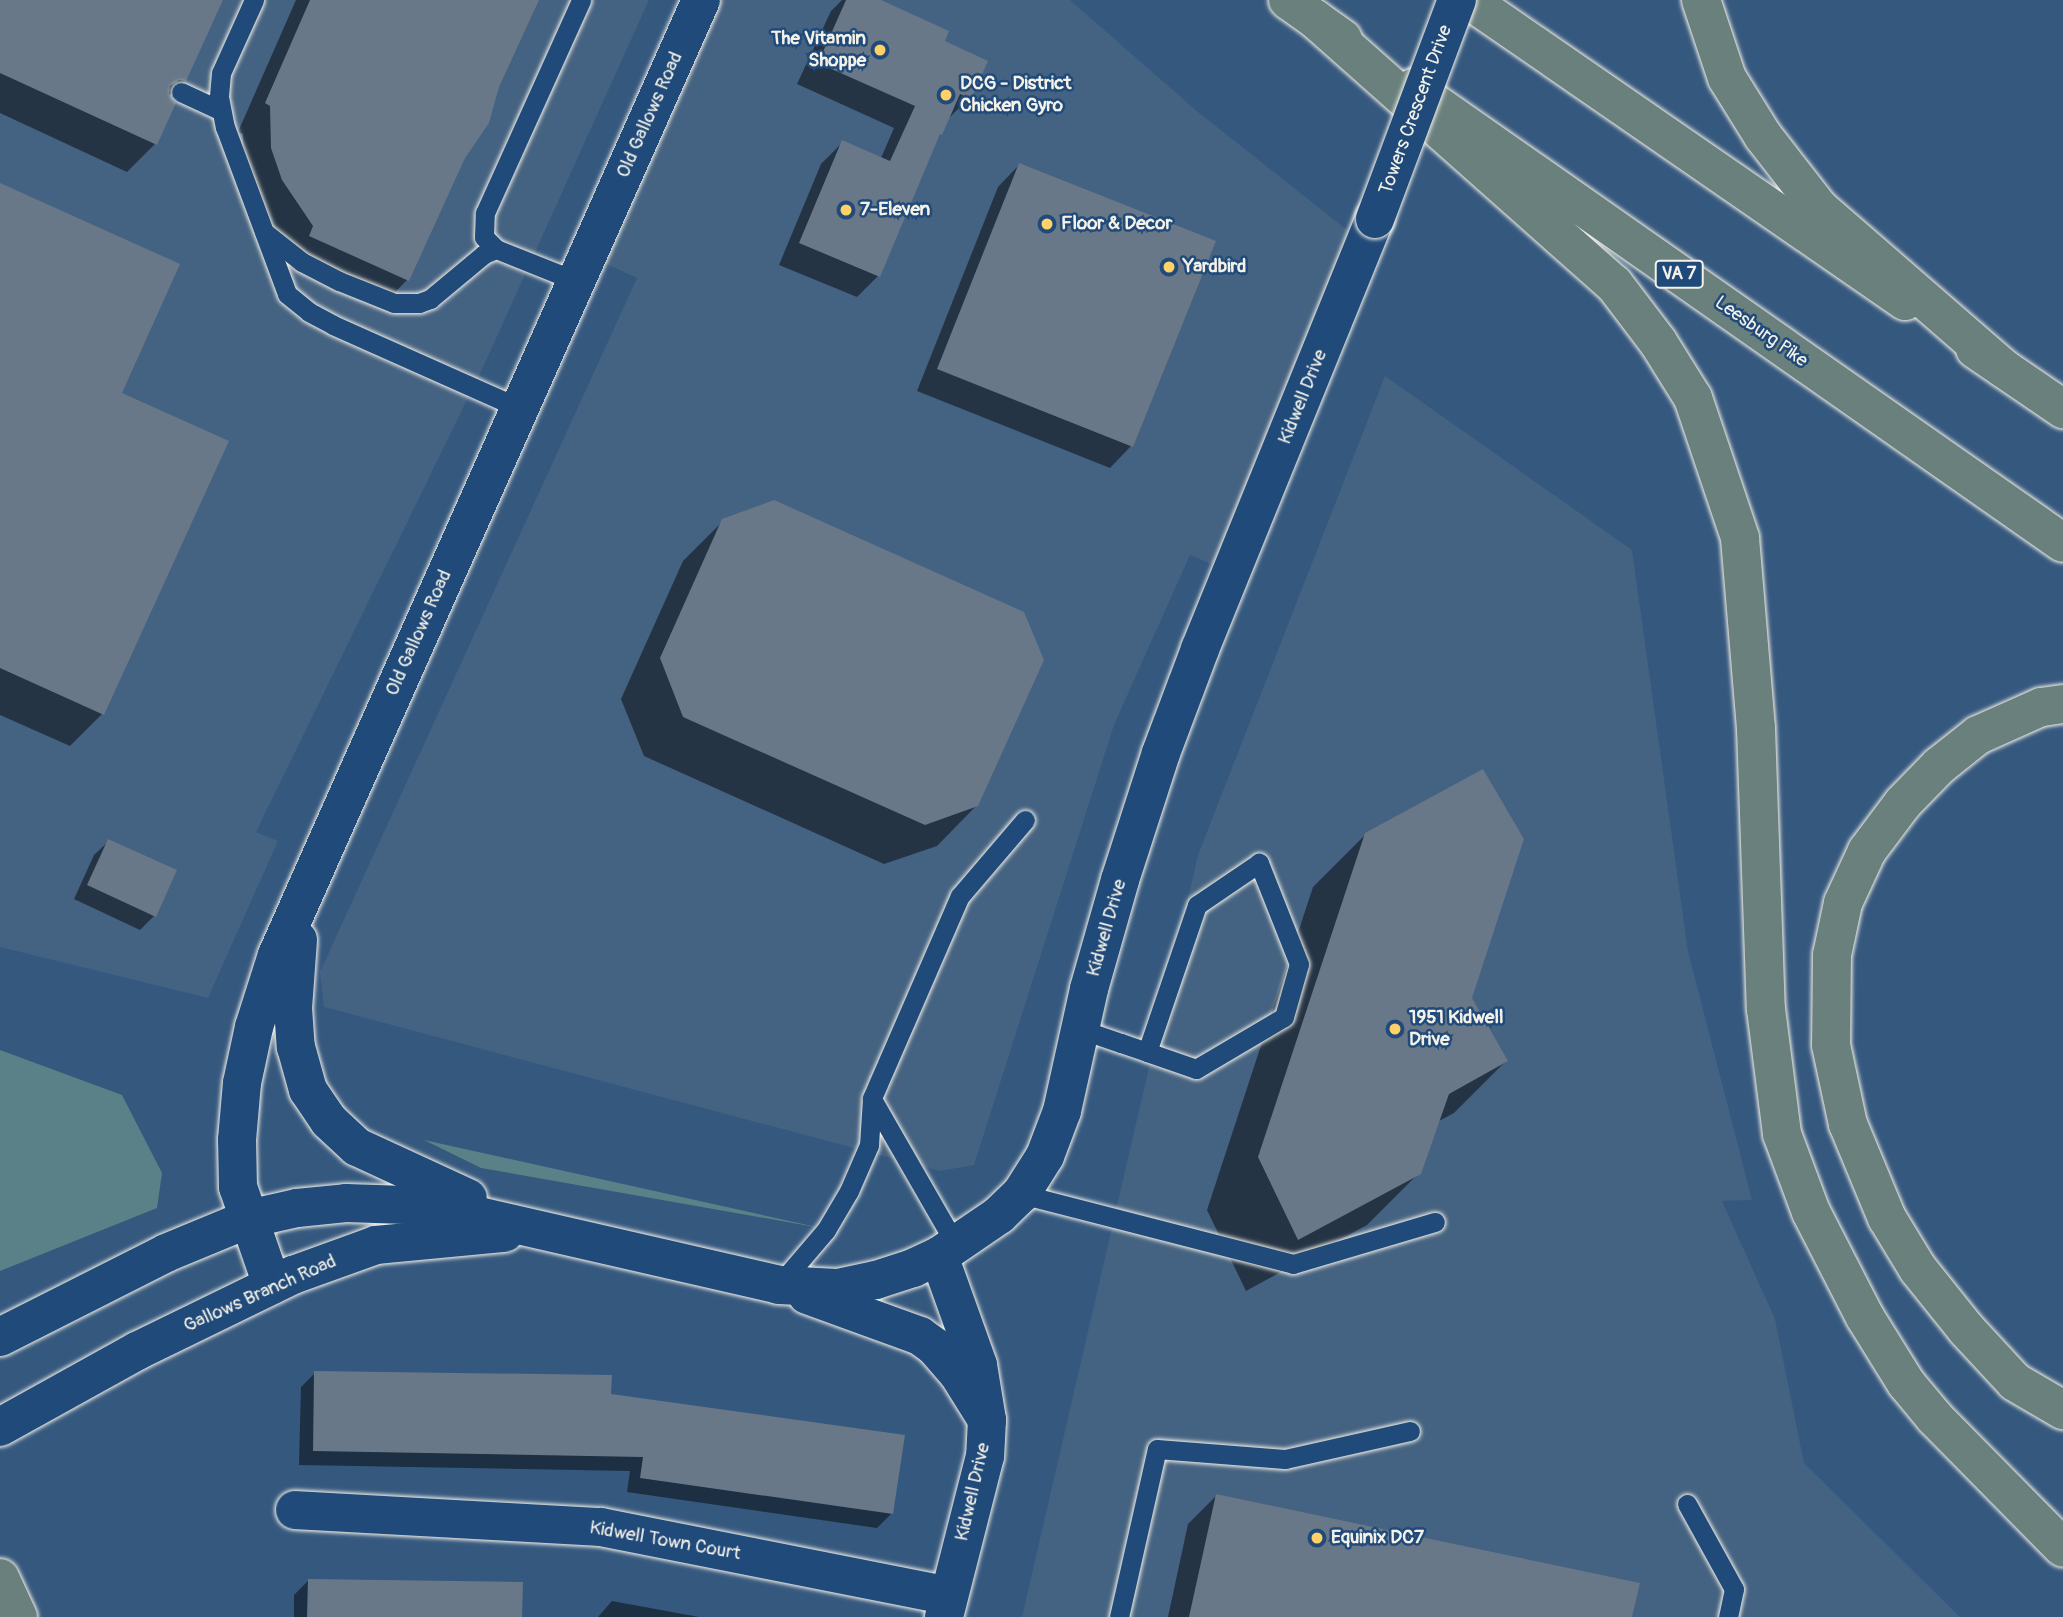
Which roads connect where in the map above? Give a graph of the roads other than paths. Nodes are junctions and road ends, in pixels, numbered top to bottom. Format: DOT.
graph roads {
  1 [pos="254,0"];
  2 [pos="581,0"];
  3 [pos="701,0"];
  4 [pos="1457,0"];
  5 [pos="1469,0"];
  6 [pos="1701,0"];
  7 [pos="1301,10"];
  8 [pos="181,92"];
  9 [pos="220,110"];
  10 [pos="1375,219"];
  11 [pos="264,231"];
  12 [pos="496,249"];
  13 [pos="576,281"];
  14 [pos="2003,368"];
  15 [pos="519,408"];
  16 [pos="2063,409"];
  17 [pos="2063,543"];
  18 [pos="2063,704"];
  19 [pos="1025,820"];
  20 [pos="303,896"];
  21 [pos="1080,1029"];
  22 [pos="1147,1052"];
  23 [pos="872,1098"];
  24 [pos="1021,1194"];
  25 [pos="248,1219"];
  26 [pos="1435,1222"];
  27 [pos="541,1229"];
  28 [pos="947,1250"];
  29 [pos="272,1285"];
  30 [pos="779,1285"];
  31 [pos="0,1337"];
  32 [pos="2063,1410"];
  33 [pos="987,1420"];
  34 [pos="0,1427"];
  35 [pos="1410,1431"];
  36 [pos="1687,1504"];
  37 [pos="295,1510"];
  38 [pos="2063,1548"];
  39 [pos="0,1578"];
  40 [pos="946,1606"];
  41 [pos="18,1617"];
  42 [pos="1119,1617"];
  43 [pos="1728,1617"];
  1 -- 9 [label="lane"];
  2 -- 12 [label="lane"];
  3 -- 13 [label="street, Old Gallows Road"];
  4 -- 10 [label="street, Towers Crescent Drive, bridge"];
  5 -- 14 [label="main road"];
  6 -- 14 [label="main road"];
  7 -- 17 [label="main road, Leesburg Pike / VA 7"];
  7 -- 38 [label="main road"];
  8 -- 9 [label="lane"];
  9 -- 11 [label="lane"];
  10 -- 21 [label="street, Kidwell Drive"];
  11 -- 12 [label="lane"];
  11 -- 15 [label="lane"];
  12 -- 13 [label="lane"];
  13 -- 15 [label="street, Old Gallows Road"];
  14 -- 16 [label="main road"];
  15 -- 20 [label="street, Old Gallows Road"];
  18 -- 32 [label="main road"];
  19 -- 23 [label="lane"];
  20 -- 25 [label="street, Old Gallows Road"];
  20 -- 27 [label="street"];
  21 -- 22 [label="lane"];
  21 -- 24 [label="street, Kidwell Drive"];
  22 -- 22 [label="lane"];
  23 -- 28 [label="lane"];
  23 -- 30 [label="lane"];
  24 -- 26 [label="lane"];
  24 -- 28 [label="street, Kidwell Drive"];
  25 -- 27 [label="street, Gallows Branch Road"];
  25 -- 29 [label="street, Old Gallows Road"];
  25 -- 31 [label="street, Gallows Branch Road"];
  27 -- 29 [label="street, Gallows Branch Road"];
  27 -- 30 [label="street, Gallows Branch Road"];
  28 -- 30 [label="street, Gallows Branch Road"];
  28 -- 33 [label="street, Kidwell Drive"];
  29 -- 34 [label="street, Gallows Branch Road"];
  30 -- 33 [label="street"];
  33 -- 40 [label="street, Kidwell Drive"];
  35 -- 42 [label="lane"];
  36 -- 43 [label="lane"];
  37 -- 40 [label="street, Kidwell Town Court"];
  39 -- 41 [label="main road"];
}
